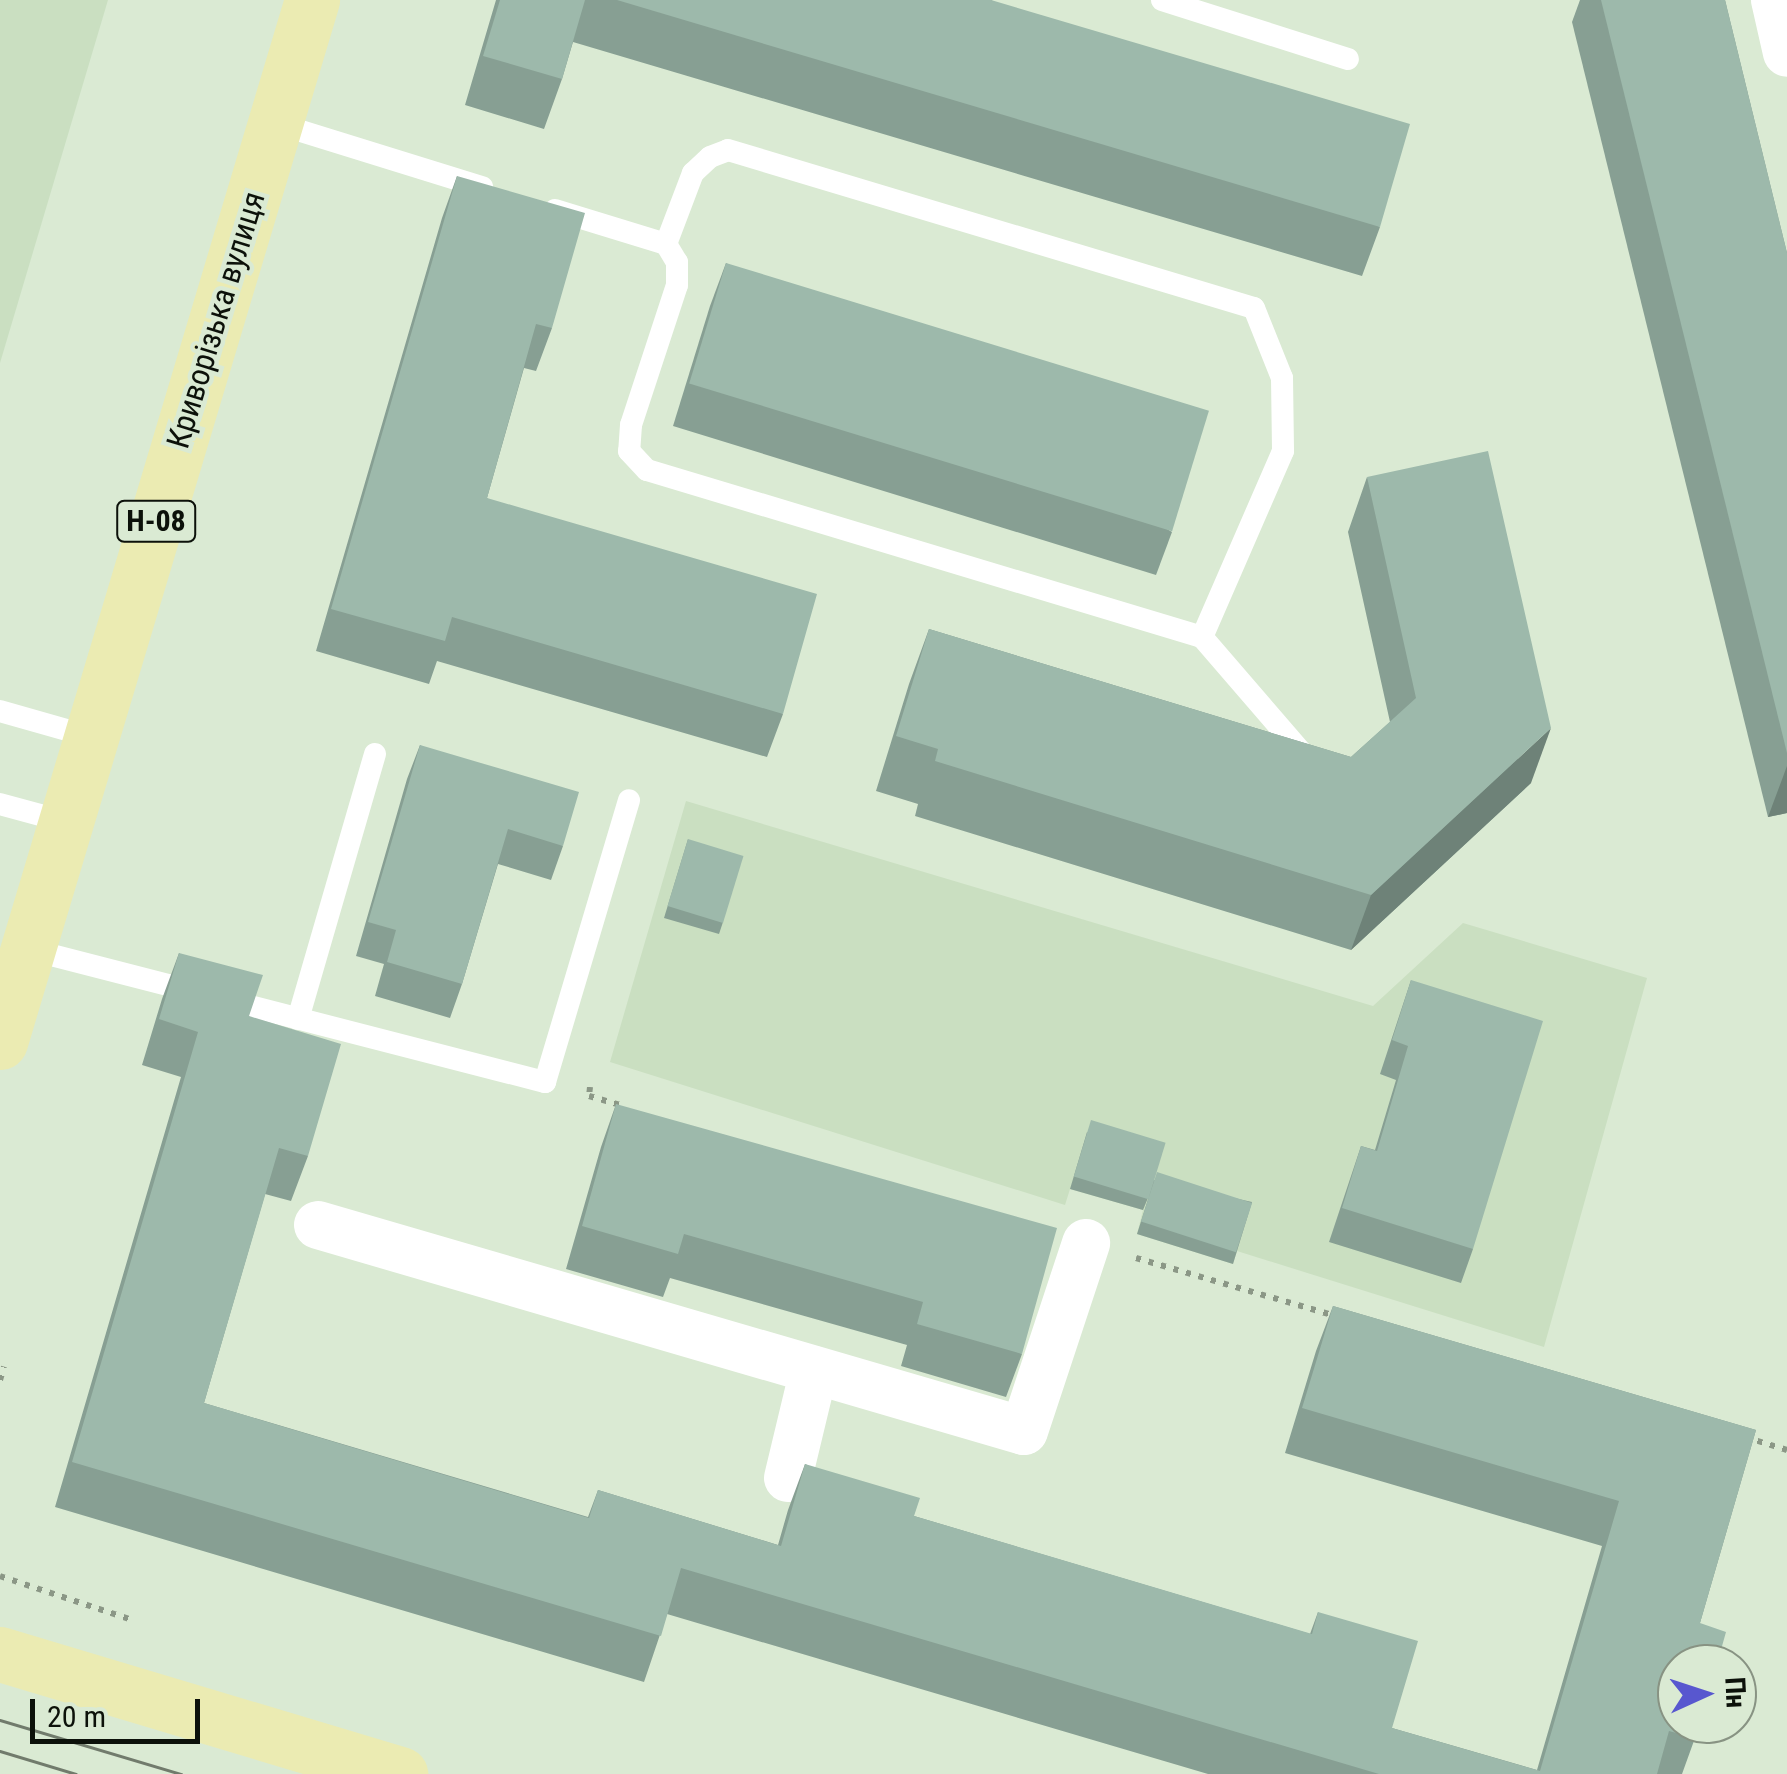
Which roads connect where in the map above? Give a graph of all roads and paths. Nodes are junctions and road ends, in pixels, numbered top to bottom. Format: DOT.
graph roads {
  1 [pos="312,0"];
  2 [pos="1162,0"];
  3 [pos="1775,0"];
  4 [pos="1787,52"];
  5 [pos="1348,59"];
  6 [pos="275,123"];
  7 [pos="504,194"];
  8 [pos="540,205"];
  9 [pos="666,244"];
  10 [pos="1202,637"];
  11 [pos="0,711"];
  12 [pos="91,737"];
  13 [pos="376,754"];
  14 [pos="1311,764"];
  15 [pos="629,800"];
  16 [pos="0,804"];
  17 [pos="66,822"];
  18 [pos="28,949"];
  19 [pos="298,1018"];
  20 [pos="0,1042"];
  21 [pos="588,1096"];
  22 [pos="627,1107"];
  23 [pos="318,1225"];
  24 [pos="1086,1243"];
  25 [pos="1351,1321"];
  26 [pos="4,1367"];
  27 [pos="814,1370"];
  28 [pos="0,1380"];
  29 [pos="1730,1433"];
  30 [pos="1787,1450"];
  31 [pos="788,1478"];
  32 [pos="0,1576"];
  33 [pos="132,1620"];
  34 [pos="0,1654"];
  35 [pos="400,1774"];
  1 -- 6 [label="main road, Криворізька вулиця / Н-08"];
  2 -- 5 [label="lane"];
  3 -- 4 [label="street"];
  6 -- 7 [label="lane"];
  6 -- 12 [label="main road, Криворізька вулиця / Н-08"];
  8 -- 9 [label="lane"];
  9 -- 10 [label="lane"];
  9 -- 10 [label="lane"];
  10 -- 14 [label="lane"];
  11 -- 12 [label="lane"];
  12 -- 17 [label="main road, Криворізька вулиця / Н-08"];
  13 -- 19 [label="lane"];
  15 -- 19 [label="lane"];
  16 -- 17 [label="lane"];
  17 -- 18 [label="main road, Криворізька вулиця / Н-08"];
  18 -- 19 [label="lane"];
  18 -- 20 [label="main road, Криворізька вулиця / Н-08"];
  21 -- 22 [label="path"];
  23 -- 27 [label="street"];
  24 -- 25 [label="path"];
  24 -- 27 [label="street"];
  26 -- 28 [label="path"];
  27 -- 31 [label="street"];
  29 -- 30 [label="path"];
  32 -- 33 [label="path"];
  34 -- 35 [label="main road"];
}
